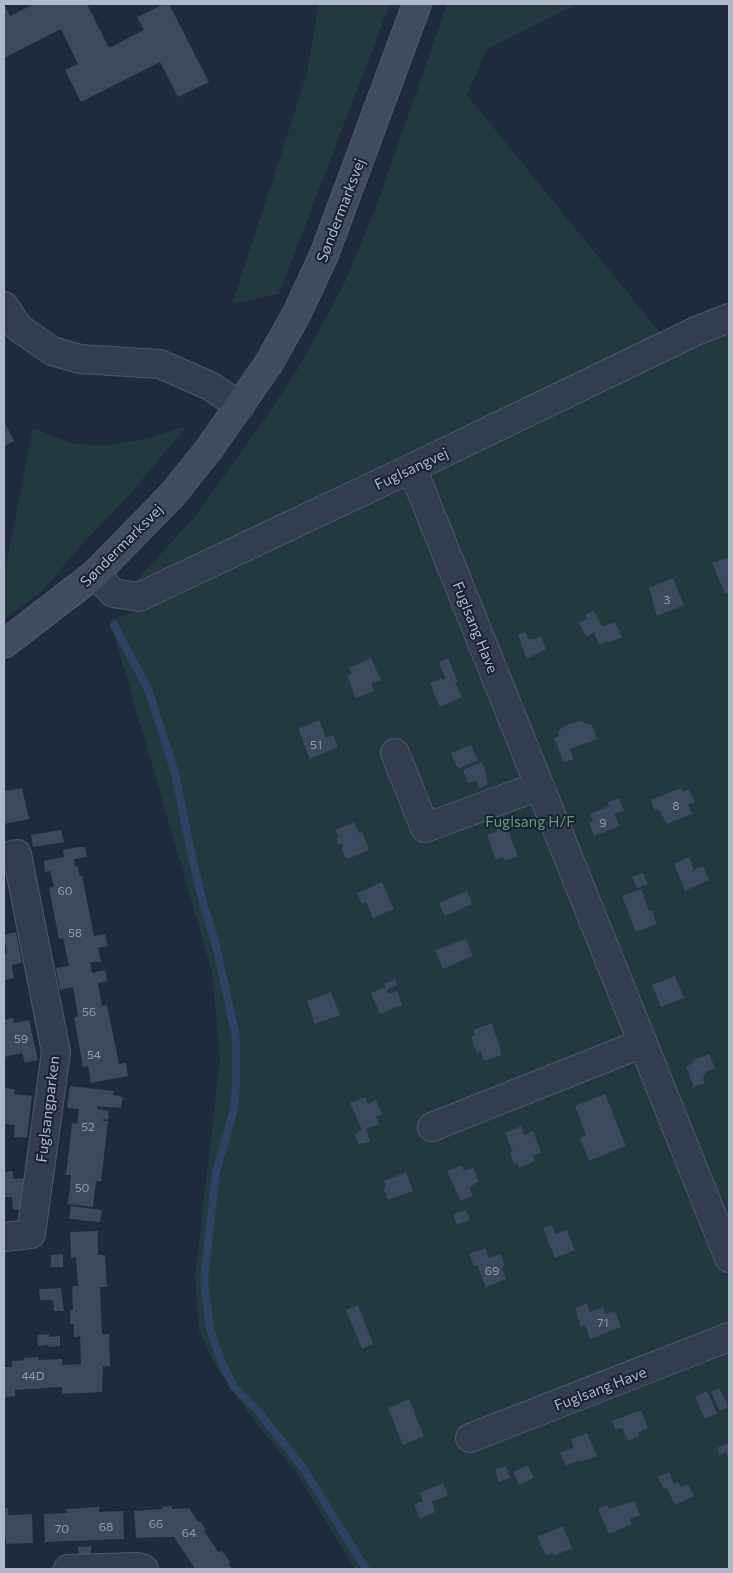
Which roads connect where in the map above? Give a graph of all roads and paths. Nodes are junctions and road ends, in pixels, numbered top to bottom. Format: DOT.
graph roads {
  1 [pos="417,4"];
  2 [pos="4,306"];
  3 [pos="729,318"];
  4 [pos="240,406"];
  5 [pos="412,468"];
  6 [pos="95,574"];
  7 [pos="4,644"];
  8 [pos="395,753"];
  9 [pos="540,786"];
  10 [pos="4,857"];
  11 [pos="643,1043"];
  12 [pos="432,1127"];
  13 [pos="4,1237"];
  14 [pos="729,1258"];
  15 [pos="729,1337"];
  16 [pos="470,1438"];
  17 [pos="68,1569"];
  18 [pos="144,1569"];
  1 -- 4 [label="street, Søndermarksvej"];
  2 -- 4 [label="street"];
  3 -- 5 [label="street, Fuglsangvej"];
  4 -- 6 [label="street, Søndermarksvej"];
  5 -- 6 [label="street, Fuglsangvej"];
  5 -- 9 [label="street, Fuglsang Have"];
  6 -- 7 [label="street, Søndermarksvej"];
  8 -- 9 [label="street"];
  9 -- 11 [label="street, Fuglsang Have"];
  10 -- 13 [label="street, Fuglsangparken"];
  11 -- 12 [label="street"];
  11 -- 14 [label="street, Fuglsang Have"];
  15 -- 16 [label="street, Fuglsang Have"];
  17 -- 18 [label="street"];
}
